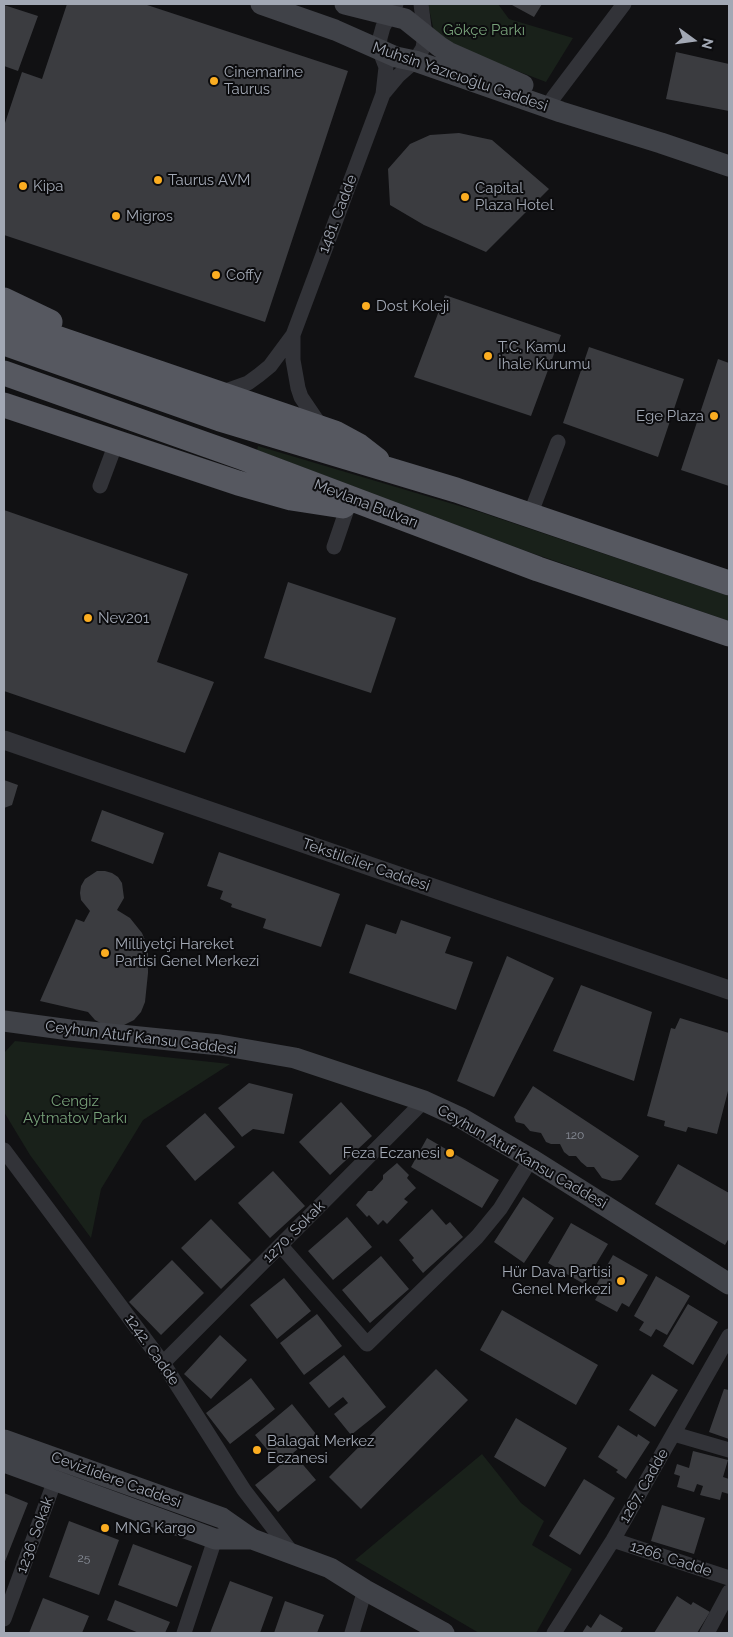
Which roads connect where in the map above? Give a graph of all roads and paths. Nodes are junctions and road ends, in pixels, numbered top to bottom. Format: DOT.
graph roads {
  1 [pos="261,4"];
  2 [pos="345,4"];
  3 [pos="421,4"];
  4 [pos="624,4"];
  5 [pos="394,9"];
  6 [pos="425,35"];
  7 [pos="379,49"];
  8 [pos="415,61"];
  9 [pos="383,94"];
  10 [pos="555,102"];
  11 [pos="729,166"];
  12 [pos="4,300"];
  13 [pos="4,320"];
  14 [pos="293,335"];
  15 [pos="4,343"];
  16 [pos="76,345"];
  17 [pos="4,373"];
  18 [pos="220,393"];
  19 [pos="4,405"];
  20 [pos="323,429"];
  21 [pos="116,442"];
  22 [pos="558,442"];
  23 [pos="385,469"];
  24 [pos="100,486"];
  25 [pos="359,506"];
  26 [pos="530,515"];
  27 [pos="334,547"];
  28 [pos="729,583"];
  29 [pos="729,634"];
  30 [pos="4,740"];
  31 [pos="729,990"];
  32 [pos="4,1021"];
  33 [pos="424,1101"];
  34 [pos="4,1150"];
  35 [pos="531,1159"];
  36 [pos="281,1246"];
  37 [pos="729,1284"];
  38 [pos="729,1336"];
  39 [pos="163,1363"];
  40 [pos="674,1434"];
  41 [pos="4,1440"];
  42 [pos="729,1450"];
  43 [pos="4,1462"];
  44 [pos="55,1480"];
  45 [pos="215,1539"];
  46 [pos="252,1539"];
  47 [pos="613,1540"];
  48 [pos="293,1554"];
  49 [pos="729,1578"];
  50 [pos="365,1590"];
  51 [pos="729,1592"];
  52 [pos="4,1619"];
  53 [pos="184,1633"];
  54 [pos="352,1633"];
  55 [pos="444,1633"];
  56 [pos="554,1633"];
  57 [pos="707,1633"];
  1 -- 7 [label="main road, Muhsin Yazıcıoğlu Caddesi"];
  2 -- 5 [label="main road, Muhsin Yazıcıoğlu Caddesi"];
  3 -- 6 [label="street, 1481. Cadde"];
  4 -- 10 [label="street"];
  5 -- 6 [label="main road, Muhsin Yazıcıoğlu Caddesi"];
  5 -- 7 [label="street, 1481. Cadde"];
  6 -- 8 [label="street, 1481. Cadde"];
  6 -- 10 [label="main road, Muhsin Yazıcıoğlu Caddesi"];
  7 -- 8 [label="main road, Muhsin Yazıcıoğlu Caddesi"];
  7 -- 9 [label="street, 1481. Cadde"];
  8 -- 9 [label="street, 1481. Cadde"];
  8 -- 10 [label="main road, Muhsin Yazıcıoğlu Caddesi"];
  9 -- 14 [label="street, 1481. Cadde"];
  10 -- 11 [label="main road, Muhsin Yazıcıoğlu Caddesi"];
  12 -- 16 [label="highway"];
  13 -- 16 [label="highway"];
  14 -- 18 [label="street, 1481. Cadde"];
  14 -- 20 [label="street, 1481. Cadde"];
  15 -- 23 [label="highway"];
  16 -- 18 [label="highway"];
  17 -- 25 [label="highway, Mevlana Bulvarı"];
  18 -- 20 [label="highway"];
  19 -- 21 [label="highway"];
  20 -- 23 [label="highway"];
  21 -- 24 [label="street"];
  21 -- 25 [label="highway"];
  22 -- 26 [label="street"];
  23 -- 26 [label="highway"];
  25 -- 27 [label="street"];
  25 -- 29 [label="highway, Mevlana Bulvarı"];
  26 -- 28 [label="highway"];
  30 -- 31 [label="street, Tekstilciler Caddesi"];
  32 -- 33 [label="main road, Ceyhun Atuf Kansu Caddesi"];
  33 -- 35 [label="main road, Ceyhun Atuf Kansu Caddesi"];
  33 -- 36 [label="street, 1270. Sokak"];
  34 -- 39 [label="street, 1242. Cadde"];
  35 -- 36 [label="street"];
  35 -- 37 [label="main road, Ceyhun Atuf Kansu Caddesi"];
  36 -- 39 [label="street, 1270. Sokak"];
  38 -- 40 [label="street, 1267. Cadde"];
  39 -- 48 [label="street, 1242. Cadde"];
  40 -- 42 [label="street"];
  40 -- 47 [label="street, 1267. Cadde"];
  41 -- 46 [label="main road, Cevizlidere Caddesi"];
  43 -- 44 [label="main road, Cevizlidere Caddesi"];
  44 -- 45 [label="main road, Cevizlidere Caddesi"];
  44 -- 52 [label="street, 1236. Sokak"];
  45 -- 46 [label="main road, Cevizlidere Caddesi"];
  45 -- 53 [label="street"];
  46 -- 48 [label="main road, Cevizlidere Caddesi"];
  47 -- 49 [label="street, 1266. Cadde"];
  47 -- 56 [label="street, 1267. Cadde"];
  48 -- 50 [label="main road, Cevizlidere Caddesi"];
  50 -- 54 [label="street"];
  50 -- 55 [label="main road, Cevizlidere Caddesi"];
  51 -- 57 [label="street"];
}
